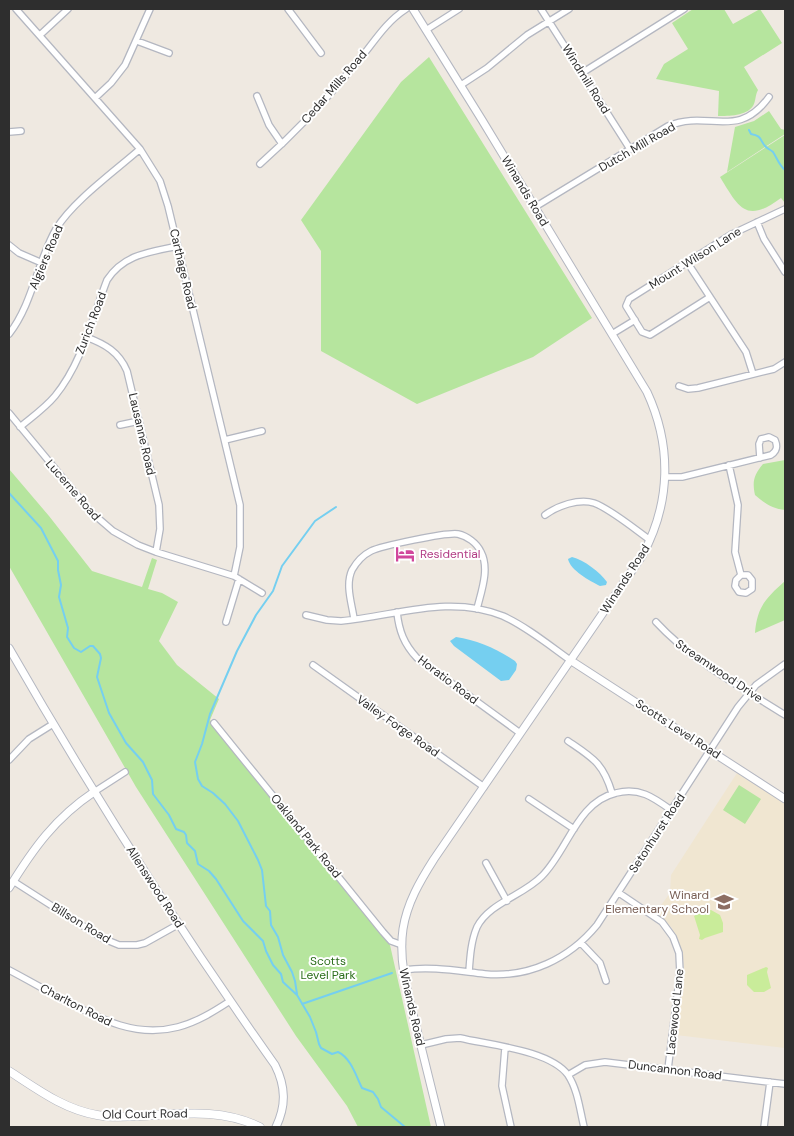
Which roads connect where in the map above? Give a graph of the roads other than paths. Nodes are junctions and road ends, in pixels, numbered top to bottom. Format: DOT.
graph roads {
  1 [pos="16,9"];
  2 [pos="68,9"];
  3 [pos="150,9"];
  4 [pos="288,9"];
  5 [pos="406,9"];
  6 [pos="412,9"];
  7 [pos="459,9"];
  8 [pos="541,9"];
  9 [pos="569,9"];
  10 [pos="684,9"];
  11 [pos="549,21"];
  12 [pos="426,30"];
  13 [pos="40,35"];
  14 [pos="137,41"];
  15 [pos="322,53"];
  16 [pos="169,54"];
  17 [pos="582,73"];
  18 [pos="460,85"];
  19 [pos="257,96"];
  20 [pos="769,97"];
  21 [pos="95,98"];
  22 [pos="21,131"];
  23 [pos="9,132"];
  24 [pos="282,144"];
  25 [pos="140,149"];
  26 [pos="630,149"];
  27 [pos="260,164"];
  28 [pos="535,207"];
  29 [pos="785,209"];
  30 [pos="757,222"];
  31 [pos="9,246"];
  32 [pos="178,246"];
  33 [pos="42,262"];
  34 [pos="687,262"];
  35 [pos="785,272"];
  36 [pos="710,298"];
  37 [pos="635,320"];
  38 [pos="9,334"];
  39 [pos="612,334"];
  40 [pos="86,337"];
  41 [pos="785,362"];
  42 [pos="753,374"];
  43 [pos="679,386"];
  44 [pos="9,413"];
  45 [pos="139,420"];
  46 [pos="120,425"];
  47 [pos="20,427"];
  48 [pos="262,431"];
  49 [pos="225,440"];
  50 [pos="760,458"];
  51 [pos="729,465"];
  52 [pos="665,476"];
  53 [pos="546,515"];
  54 [pos="650,540"];
  55 [pos="156,552"];
  56 [pos="741,575"];
  57 [pos="236,578"];
  58 [pos="262,593"];
  59 [pos="477,609"];
  60 [pos="396,612"];
  61 [pos="306,615"];
  62 [pos="354,620"];
  63 [pos="226,622"];
  64 [pos="656,622"];
  65 [pos="9,648"];
  66 [pos="570,660"];
  67 [pos="785,664"];
  68 [pos="313,665"];
  69 [pos="750,692"];
  70 [pos="785,715"];
  71 [pos="214,723"];
  72 [pos="52,724"];
  73 [pos="520,732"];
  74 [pos="568,741"];
  75 [pos="710,750"];
  76 [pos="9,760"];
  77 [pos="125,772"];
  78 [pos="484,787"];
  79 [pos="94,792"];
  80 [pos="612,794"];
  81 [pos="785,799"];
  82 [pos="529,800"];
  83 [pos="671,810"];
  84 [pos="574,829"];
  85 [pos="486,863"];
  86 [pos="11,885"];
  87 [pos="619,893"];
  88 [pos="507,901"];
  89 [pos="179,924"];
  90 [pos="581,943"];
  91 [pos="402,945"];
  92 [pos="9,970"];
  93 [pos="404,970"];
  94 [pos="468,972"];
  95 [pos="606,981"];
  96 [pos="230,1001"];
  97 [pos="421,1045"];
  98 [pos="505,1048"];
  99 [pos="668,1069"];
  100 [pos="9,1071"];
  101 [pos="568,1075"];
  102 [pos="770,1082"];
  103 [pos="785,1084"];
  104 [pos="260,1127"];
  105 [pos="276,1127"];
  106 [pos="441,1127"];
  107 [pos="511,1127"];
  108 [pos="584,1127"];
  109 [pos="764,1127"];
  1 -- 13 [label="street, Carthage Road"];
  2 -- 13 [label="street"];
  3 -- 14 [label="street"];
  4 -- 15 [label="street"];
  5 -- 24 [label="street, Cedar Mills Road"];
  6 -- 12 [label="street, Winands Road"];
  7 -- 12 [label="street"];
  8 -- 11 [label="street, Windmill Road"];
  9 -- 11 [label="street"];
  10 -- 17 [label="street"];
  11 -- 17 [label="street, Windmill Road"];
  11 -- 18 [label="street"];
  12 -- 18 [label="street, Winands Road"];
  13 -- 21 [label="street, Carthage Road"];
  14 -- 16 [label="street"];
  14 -- 21 [label="street"];
  17 -- 26 [label="street, Windmill Road"];
  18 -- 28 [label="street, Winands Road"];
  19 -- 24 [label="street"];
  20 -- 26 [label="street, Dutch Mill Road"];
  21 -- 25 [label="street, Carthage Road"];
  22 -- 23 [label="street"];
  24 -- 27 [label="street, Cedar Mills Road"];
  25 -- 32 [label="street, Carthage Road"];
  25 -- 33 [label="street, Algiers Road"];
  26 -- 28 [label="street, Dutch Mill Road"];
  28 -- 39 [label="street, Winands Road"];
  29 -- 30 [label="street, Mount Wilson Lane"];
  30 -- 34 [label="street, Mount Wilson Lane"];
  30 -- 35 [label="street"];
  31 -- 33 [label="street"];
  32 -- 40 [label="street, Zurich Road"];
  32 -- 49 [label="street, Carthage Road"];
  33 -- 38 [label="street, Algiers Road"];
  34 -- 36 [label="street"];
  34 -- 37 [label="street, Mount Wilson Lane"];
  36 -- 37 [label="street"];
  36 -- 42 [label="street"];
  37 -- 39 [label="street"];
  39 -- 52 [label="street, Winands Road"];
  40 -- 45 [label="street, Lausanne Road"];
  40 -- 47 [label="street, Zurich Road"];
  41 -- 42 [label="street"];
  42 -- 43 [label="street"];
  44 -- 47 [label="street, Lucerne Road"];
  45 -- 46 [label="street"];
  45 -- 55 [label="street, Lausanne Road"];
  47 -- 55 [label="street, Lucerne Road"];
  48 -- 49 [label="street"];
  49 -- 57 [label="street, Carthage Road"];
  50 -- 51 [label="street"];
  51 -- 52 [label="street"];
  51 -- 56 [label="street"];
  52 -- 54 [label="street, Winands Road"];
  53 -- 54 [label="street"];
  54 -- 66 [label="street, Winands Road"];
  55 -- 57 [label="street, Lucerne Road"];
  57 -- 58 [label="street, Lucerne Road"];
  57 -- 63 [label="street, Carthage Road"];
  59 -- 60 [label="street"];
  59 -- 62 [label="street"];
  59 -- 66 [label="street"];
  60 -- 62 [label="street"];
  60 -- 73 [label="street, Horatio Road"];
  61 -- 62 [label="street"];
  64 -- 69 [label="street, Streamwood Drive"];
  65 -- 72 [label="street, Allenswood Road"];
  66 -- 73 [label="street, Winands Road"];
  66 -- 75 [label="street, Scotts Level Road"];
  67 -- 69 [label="street, Setonhurst Road"];
  68 -- 78 [label="street, Valley Forge Road"];
  69 -- 70 [label="street, Streamwood Drive"];
  69 -- 75 [label="street, Setonhurst Road"];
  71 -- 91 [label="street, Oakland Park Road"];
  72 -- 76 [label="street"];
  72 -- 79 [label="street, Allenswood Road"];
  73 -- 78 [label="street, Winands Road"];
  74 -- 80 [label="street"];
  75 -- 81 [label="street, Scotts Level Road"];
  75 -- 83 [label="street, Setonhurst Road"];
  77 -- 79 [label="street"];
  78 -- 91 [label="street, Winands Road"];
  79 -- 86 [label="street"];
  79 -- 89 [label="street, Allenswood Road"];
  80 -- 83 [label="street"];
  80 -- 84 [label="street"];
  82 -- 84 [label="street"];
  83 -- 87 [label="street, Setonhurst Road"];
  84 -- 88 [label="street"];
  85 -- 88 [label="street"];
  86 -- 89 [label="street, Billson Road"];
  87 -- 90 [label="street, Setonhurst Road"];
  87 -- 99 [label="street, Lacewood Lane"];
  88 -- 94 [label="street"];
  89 -- 96 [label="street, Allenswood Road"];
  90 -- 94 [label="street, Setonhurst Road"];
  90 -- 95 [label="street"];
  91 -- 93 [label="street, Winands Road"];
  92 -- 96 [label="street, Charlton Road"];
  93 -- 94 [label="street, Setonhurst Road"];
  93 -- 97 [label="street, Winands Road"];
  96 -- 105 [label="street, Allenswood Road"];
  97 -- 98 [label="street"];
  97 -- 106 [label="street, Winands Road"];
  98 -- 101 [label="street"];
  98 -- 107 [label="street"];
  99 -- 101 [label="street, Duncannon Road"];
  99 -- 102 [label="street, Duncannon Road"];
  100 -- 104 [label="main road, Old Court Road"];
  101 -- 108 [label="street"];
  102 -- 103 [label="street, Duncannon Road"];
  102 -- 109 [label="street"];
}
